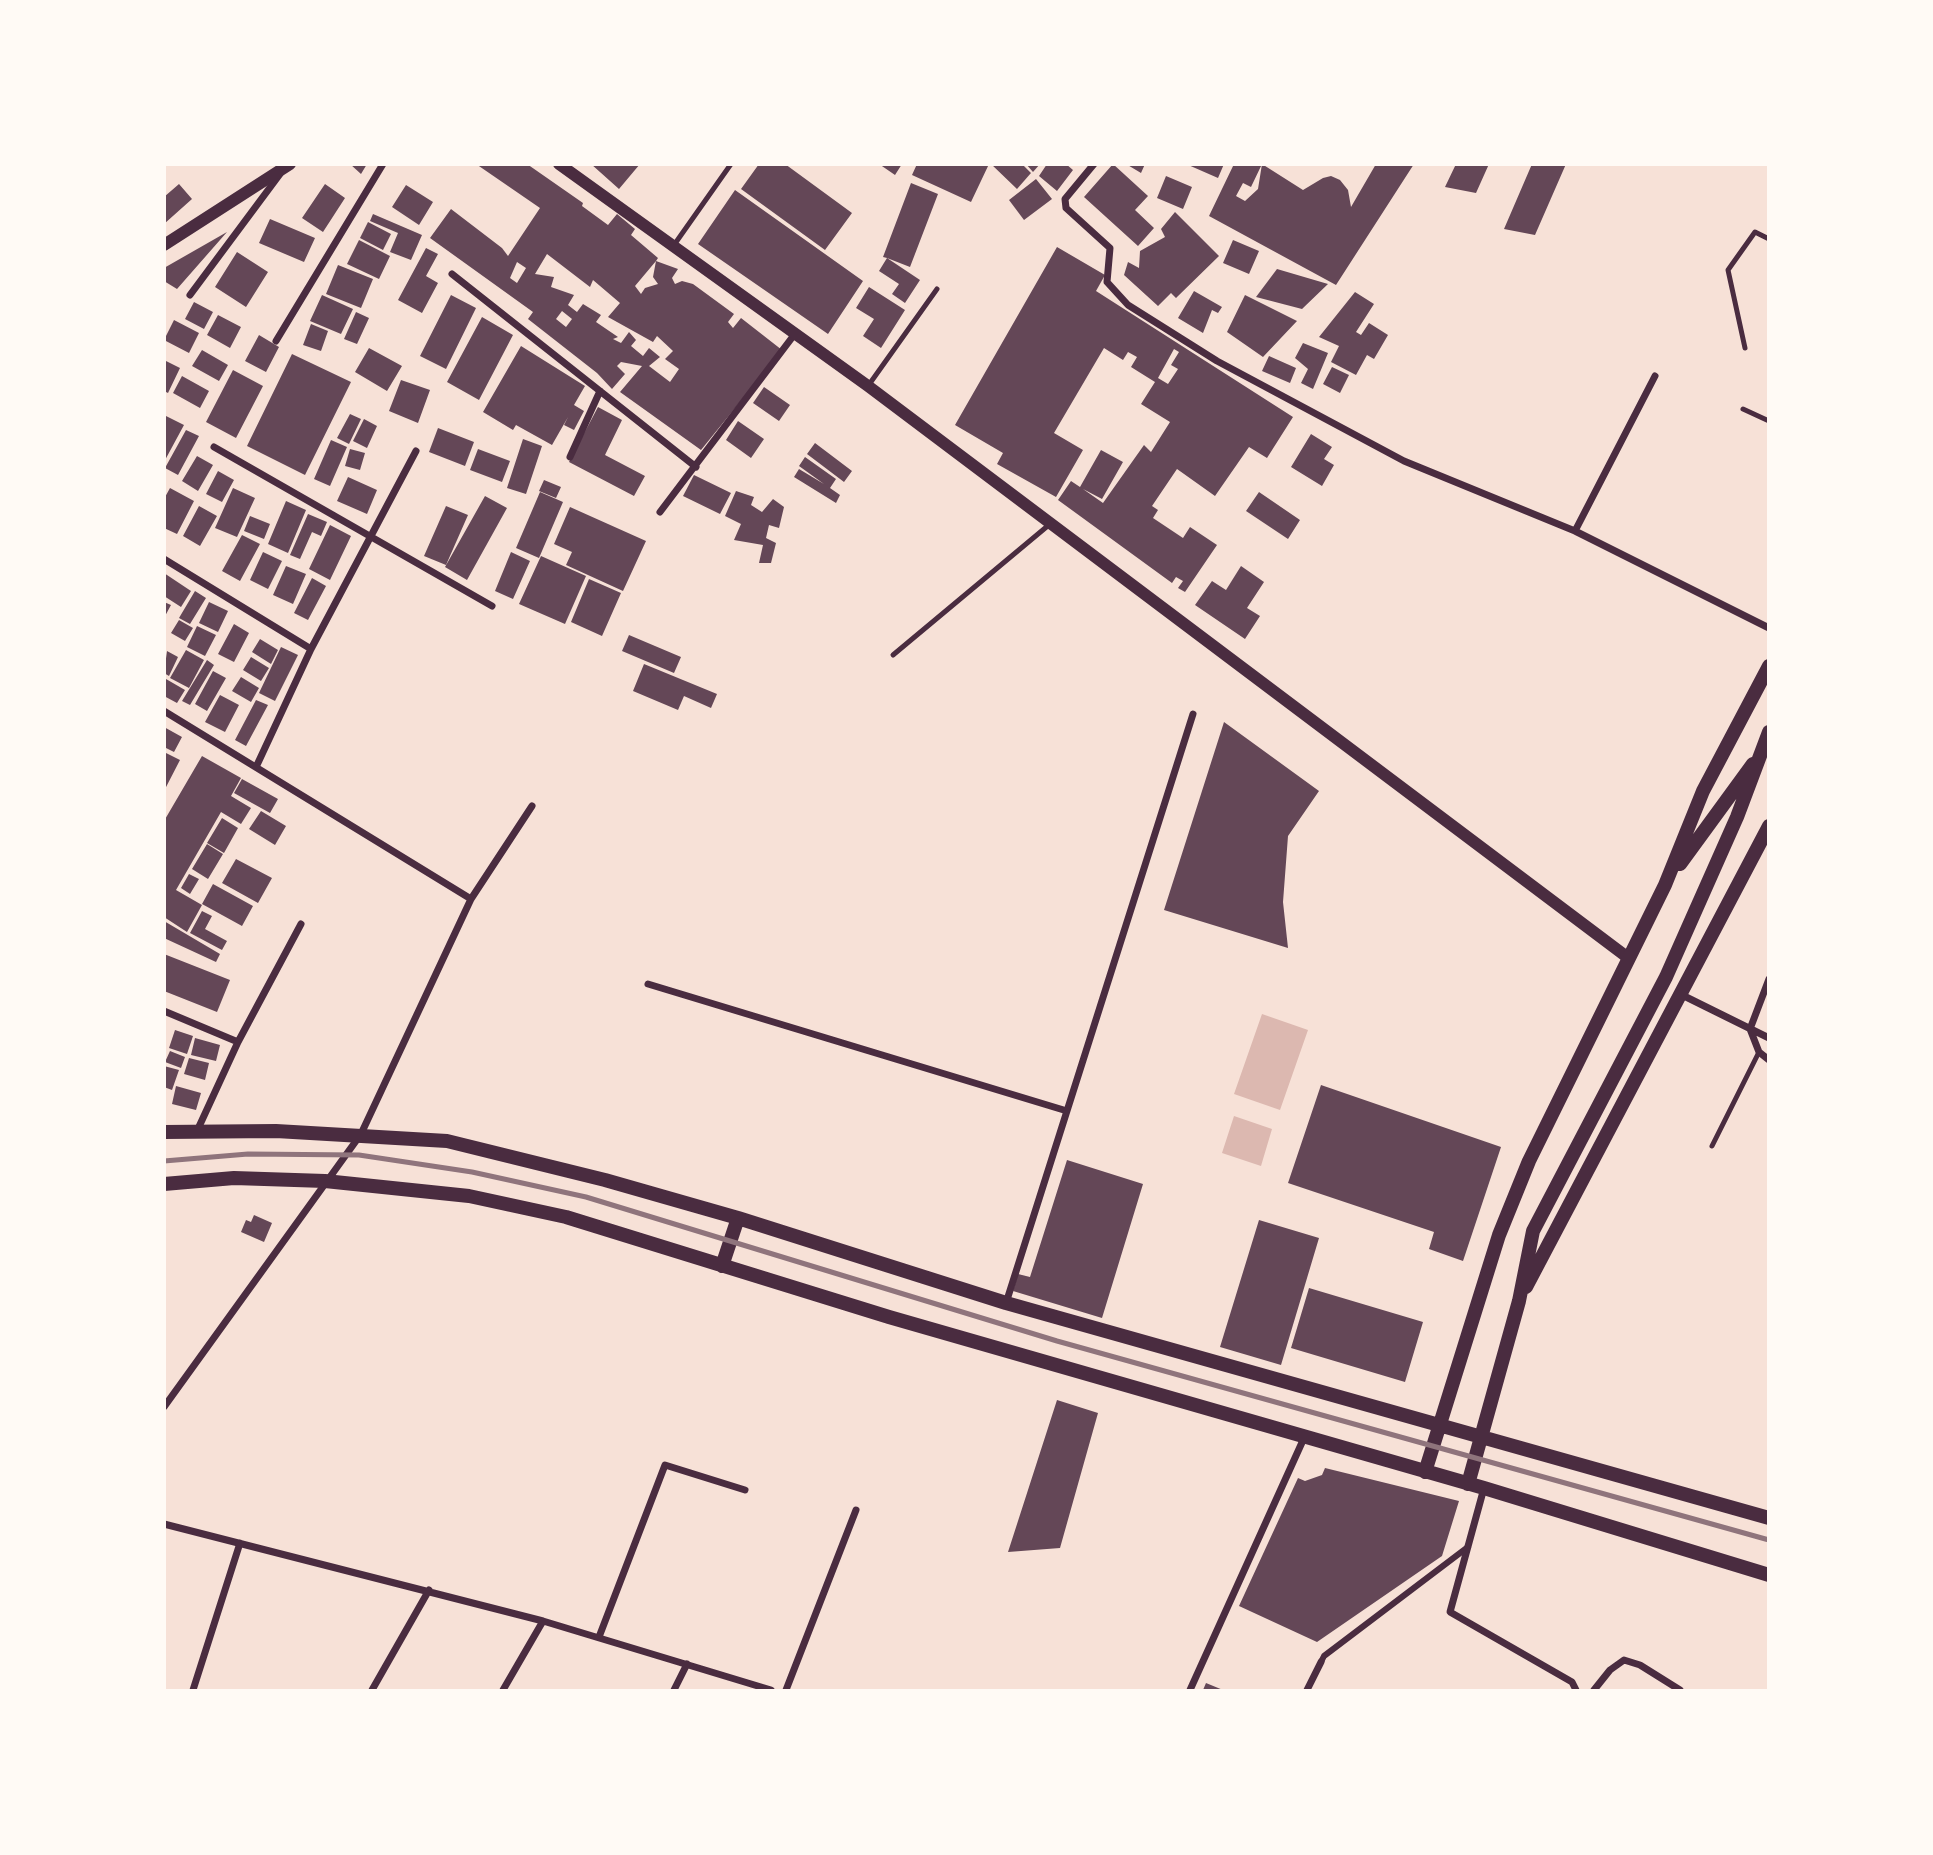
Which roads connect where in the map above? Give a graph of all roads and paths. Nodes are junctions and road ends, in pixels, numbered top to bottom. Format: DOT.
graph roads {
  1 [pos="383,164"];
  2 [pos="559,164"];
  3 [pos="731,164"];
  4 [pos="1094,164"];
  5 [pos="287,166"];
  6 [pos="1769,239"];
  7 [pos="164,245"];
  8 [pos="672,246"];
  9 [pos="452,274"];
  10 [pos="937,289"];
  11 [pos="190,295"];
  12 [pos="794,334"];
  13 [pos="276,341"];
  14 [pos="1745,348"];
  15 [pos="1656,376"];
  16 [pos="868,386"];
  17 [pos="600,391"];
  18 [pos="1743,409"];
  19 [pos="1769,421"];
  20 [pos="214,447"];
  21 [pos="416,451"];
  22 [pos="570,457"];
  23 [pos="696,467"];
  24 [pos="660,512"];
  25 [pos="1050,524"];
  26 [pos="1575,531"];
  27 [pos="371,537"];
  28 [pos="164,559"];
  29 [pos="492,606"];
  30 [pos="1769,628"];
  31 [pos="311,649"];
  32 [pos="893,654"];
  33 [pos="1769,666"];
  34 [pos="164,711"];
  35 [pos="1193,714"];
  36 [pos="1769,732"];
  37 [pos="1769,745"];
  38 [pos="257,765"];
  39 [pos="532,806"];
  40 [pos="1769,826"];
  41 [pos="1665,885"];
  42 [pos="471,899"];
  43 [pos="301,924"];
  44 [pos="1627,957"];
  45 [pos="1769,979"];
  46 [pos="648,984"];
  47 [pos="1682,995"];
  48 [pos="164,1011"];
  49 [pos="1750,1029"];
  50 [pos="1769,1038"];
  51 [pos="237,1042"];
  52 [pos="1759,1052"];
  53 [pos="1769,1060"];
  54 [pos="1068,1111"];
  55 [pos="197,1131"];
  56 [pos="164,1132"];
  57 [pos="361,1134"];
  58 [pos="1712,1146"];
  59 [pos="326,1181"];
  60 [pos="164,1184"];
  61 [pos="738,1218"];
  62 [pos="722,1266"];
  63 [pos="1519,1301"];
  64 [pos="1006,1303"];
  65 [pos="164,1406"];
  66 [pos="1440,1426"];
  67 [pos="1482,1437"];
  68 [pos="1304,1438"];
  69 [pos="1425,1472"];
  70 [pos="1468,1484"];
  71 [pos="1485,1488"];
  72 [pos="745,1490"];
  73 [pos="856,1510"];
  74 [pos="1769,1518"];
  75 [pos="164,1524"];
  76 [pos="240,1543"];
  77 [pos="1469,1547"];
  78 [pos="1769,1575"];
  79 [pos="429,1590"];
  80 [pos="543,1620"];
  81 [pos="599,1637"];
  82 [pos="1321,1662"];
  83 [pos="687,1664"];
  84 [pos="193,1690"];
  85 [pos="372,1690"];
  86 [pos="503,1690"];
  87 [pos="674,1690"];
  88 [pos="771,1690"];
  89 [pos="786,1690"];
  90 [pos="1190,1690"];
  91 [pos="1307,1690"];
  92 [pos="1576,1690"];
  93 [pos="1594,1690"];
  94 [pos="1680,1690"];
  1 -- 13 [label="street"];
  2 -- 8 [label="street"];
  3 -- 8 [label="lane"];
  4 -- 26 [label="street"];
  5 -- 7 [label="street"];
  5 -- 11 [label="street"];
  6 -- 14 [label="lane"];
  8 -- 12 [label="street"];
  9 -- 17 [label="street"];
  10 -- 16 [label="lane"];
  12 -- 16 [label="street"];
  12 -- 23 [label="street"];
  15 -- 26 [label="street"];
  16 -- 25 [label="street"];
  17 -- 22 [label="street"];
  17 -- 23 [label="street"];
  18 -- 19 [label="lane"];
  20 -- 27 [label="street"];
  21 -- 27 [label="street"];
  23 -- 24 [label="street"];
  25 -- 32 [label="lane"];
  25 -- 44 [label="street"];
  26 -- 30 [label="street"];
  27 -- 29 [label="street"];
  27 -- 31 [label="street"];
  28 -- 31 [label="street"];
  31 -- 38 [label="street"];
  33 -- 41 [label="main road"];
  34 -- 38 [label="street"];
  35 -- 54 [label="street"];
  36 -- 63 [label="main road"];
  37 -- 41 [label="main road"];
  38 -- 42 [label="street"];
  39 -- 42 [label="street"];
  40 -- 47 [label="main road"];
  41 -- 44 [label="main road"];
  42 -- 57 [label="street"];
  43 -- 51 [label="street"];
  44 -- 66 [label="main road"];
  45 -- 49 [label="street"];
  46 -- 54 [label="street"];
  47 -- 49 [label="street"];
  47 -- 63 [label="main road"];
  48 -- 51 [label="street"];
  49 -- 50 [label="street"];
  49 -- 52 [label="street"];
  51 -- 55 [label="street"];
  52 -- 53 [label="street"];
  52 -- 58 [label="lane"];
  54 -- 64 [label="street"];
  55 -- 56 [label="main road"];
  55 -- 57 [label="main road"];
  57 -- 59 [label="street"];
  57 -- 61 [label="main road"];
  59 -- 60 [label="main road"];
  59 -- 62 [label="main road"];
  59 -- 65 [label="street"];
  61 -- 62 [label="main road"];
  61 -- 64 [label="main road"];
  62 -- 68 [label="main road"];
  63 -- 67 [label="main road"];
  64 -- 66 [label="main road"];
  66 -- 67 [label="main road"];
  66 -- 69 [label="main road"];
  67 -- 70 [label="main road"];
  67 -- 74 [label="main road"];
  68 -- 69 [label="main road"];
  68 -- 90 [label="street"];
  69 -- 70 [label="main road"];
  70 -- 71 [label="main road"];
  71 -- 77 [label="street"];
  71 -- 78 [label="main road"];
  72 -- 81 [label="street"];
  73 -- 89 [label="street"];
  75 -- 76 [label="street"];
  76 -- 79 [label="street"];
  76 -- 84 [label="street"];
  77 -- 82 [label="street"];
  77 -- 92 [label="street"];
  79 -- 80 [label="street"];
  79 -- 85 [label="street"];
  80 -- 81 [label="street"];
  80 -- 86 [label="street"];
  81 -- 83 [label="street"];
  82 -- 91 [label="street"];
  83 -- 87 [label="street"];
  83 -- 88 [label="street"];
  93 -- 94 [label="street"];
}
